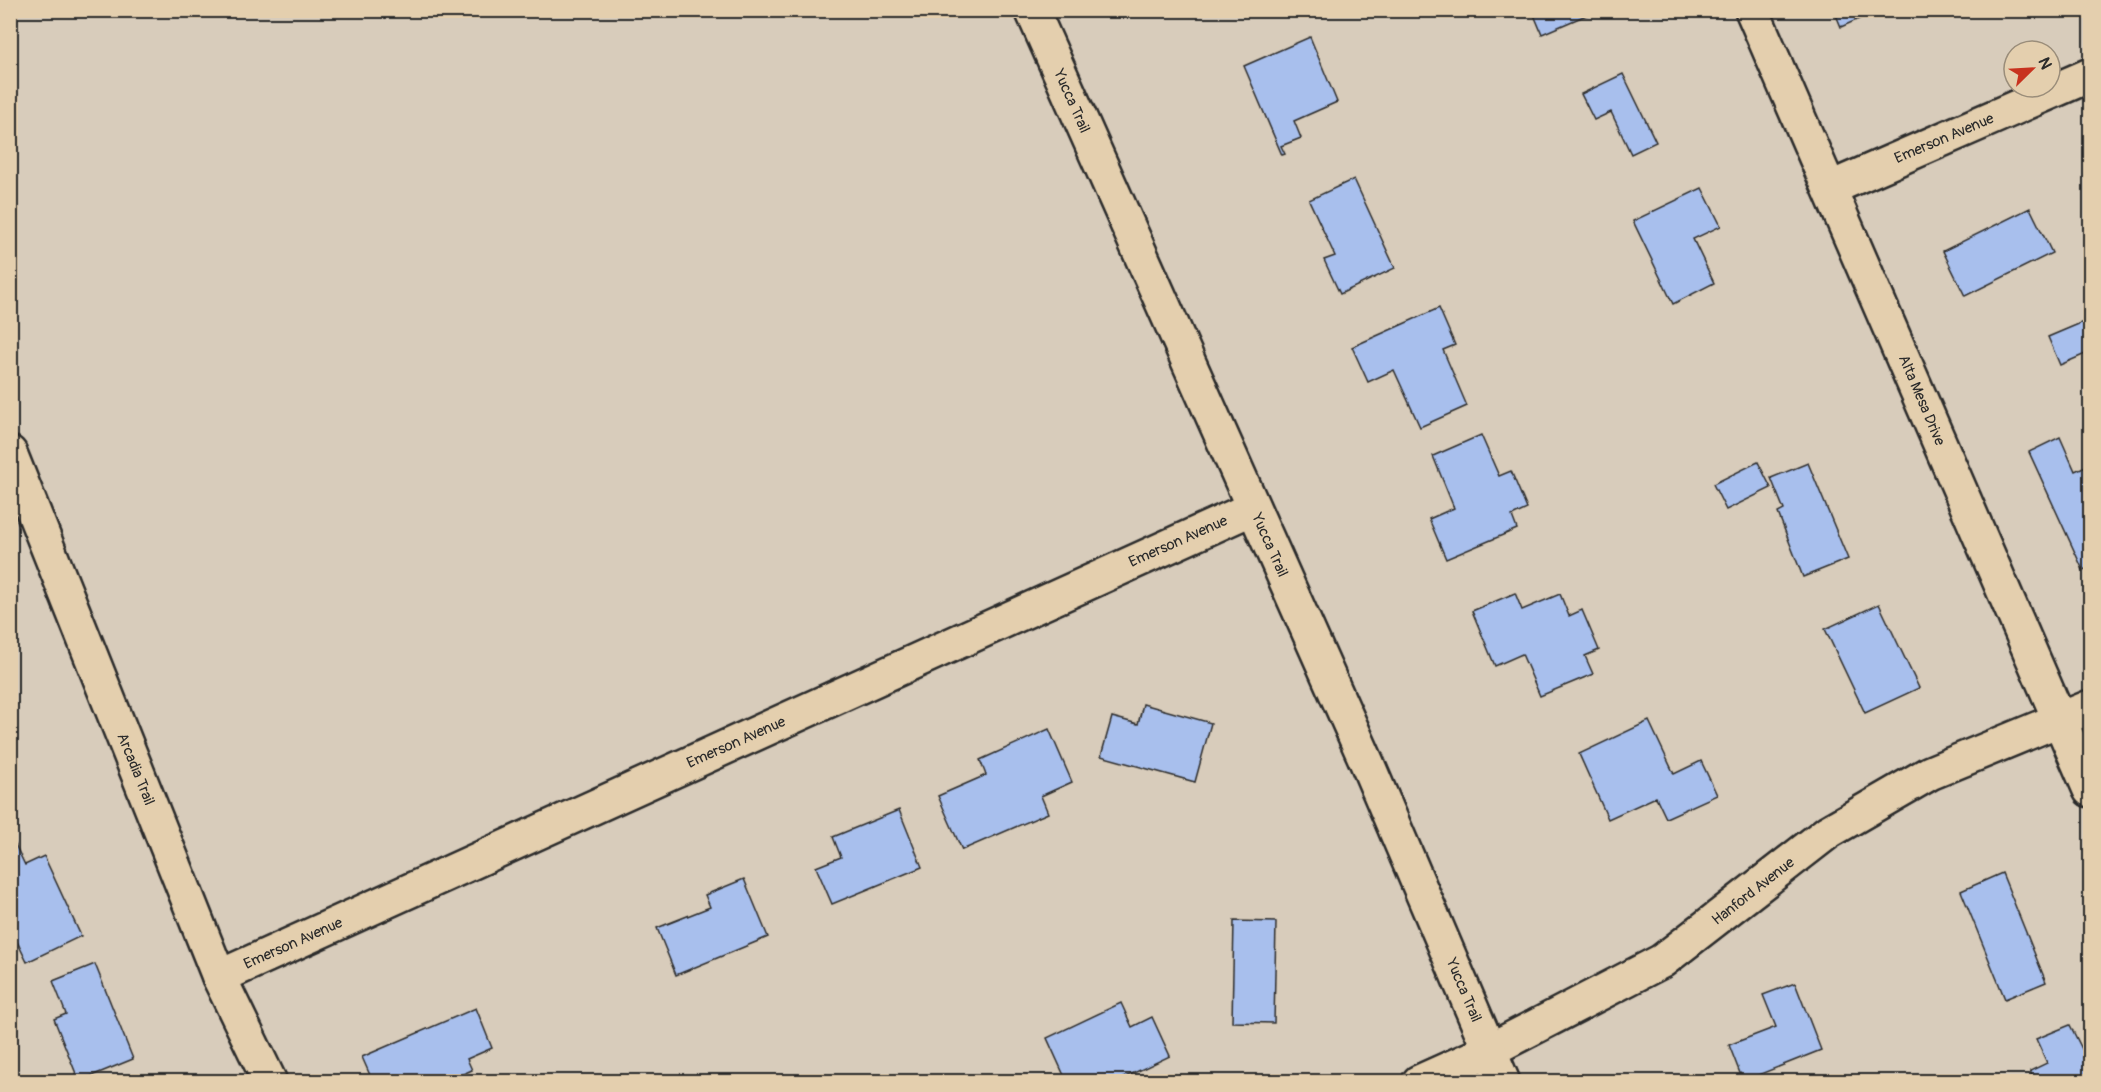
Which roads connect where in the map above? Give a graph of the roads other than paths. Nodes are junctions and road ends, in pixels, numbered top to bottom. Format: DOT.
graph roads {
  1 [pos="1032,10"];
  2 [pos="1752,10"];
  3 [pos="2091,75"];
  4 [pos="1831,188"];
  5 [pos="10,453"];
  6 [pos="1253,508"];
  7 [pos="2091,707"];
  8 [pos="2060,720"];
  9 [pos="2091,790"];
  10 [pos="219,977"];
  11 [pos="1490,1050"];
  12 [pos="270,1082"];
  13 [pos="1419,1082"];
  14 [pos="1503,1082"];
  1 -- 6 [label="street, Yucca Trail"];
  2 -- 4 [label="street, Alta Mesa Drive"];
  3 -- 4 [label="street, Emerson Avenue"];
  4 -- 8 [label="street, Alta Mesa Drive"];
  5 -- 10 [label="street, Arcadia Trail"];
  6 -- 10 [label="street, Emerson Avenue"];
  6 -- 11 [label="street, Yucca Trail"];
  7 -- 8 [label="street, Hanford Avenue"];
  8 -- 9 [label="street, Alta Mesa Drive"];
  8 -- 11 [label="street, Hanford Avenue"];
  10 -- 12 [label="street, Arcadia Trail"];
  11 -- 13 [label="street, Hanford Avenue"];
  11 -- 14 [label="street, Yucca Trail"];
}
